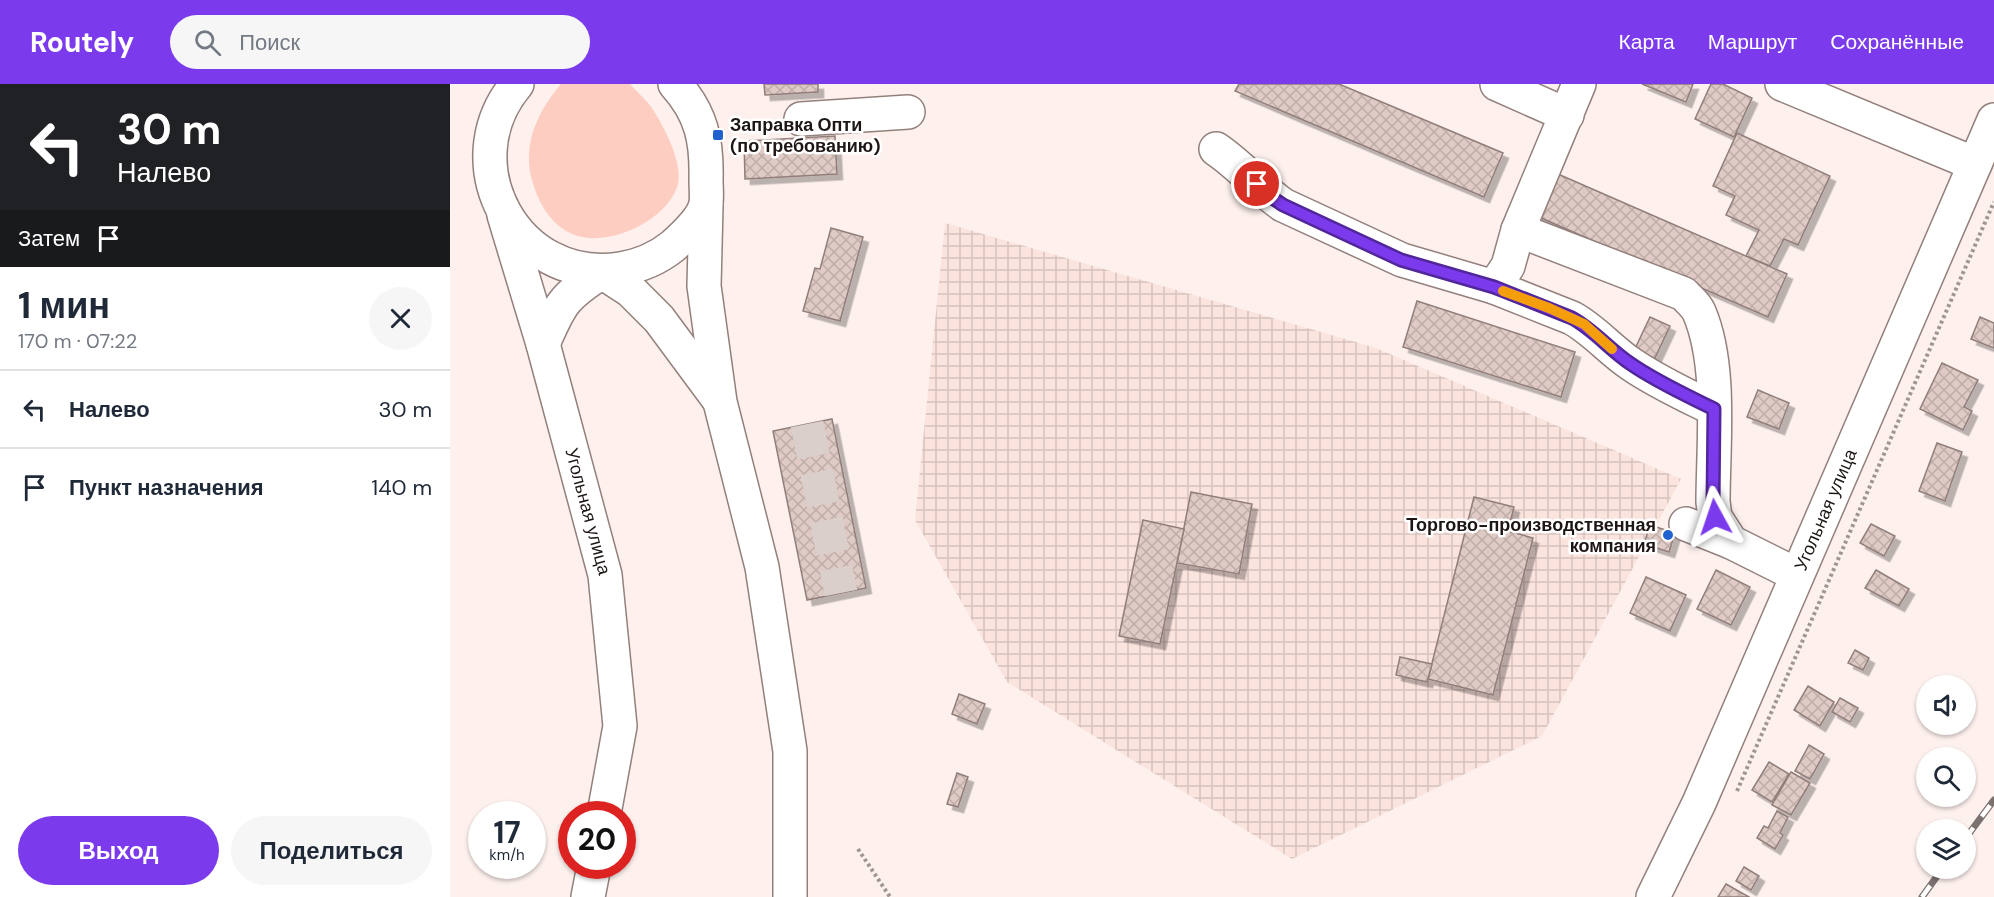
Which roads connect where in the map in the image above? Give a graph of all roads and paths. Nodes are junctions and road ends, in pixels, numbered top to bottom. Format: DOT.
graph roads {
  1 [pos="675,84"];
  2 [pos="1497,84"];
  3 [pos="1580,84"];
  4 [pos="1782,84"];
  5 [pos="511,88"];
  6 [pos="908,112"];
  7 [pos="1567,115"];
  8 [pos="801,119"];
  9 [pos="1994,120"];
  10 [pos="1216,149"];
  11 [pos="1975,164"];
  12 [pos="1994,202"];
  13 [pos="706,206"];
  14 [pos="504,215"];
  15 [pos="1518,230"];
  16 [pos="602,272"];
  17 [pos="1494,287"];
  18 [pos="543,344"];
  19 [pos="720,402"];
  20 [pos="1714,409"];
  21 [pos="1686,524"];
  22 [pos="1731,542"];
  23 [pos="1797,575"];
  24 [pos="1735,795"];
  25 [pos="606,801"];
  26 [pos="858,849"];
  27 [pos="591,879"];
  28 [pos="588,897"];
  29 [pos="790,897"];
  30 [pos="890,897"];
  31 [pos="1653,897"];
  1 -- 13 [label="main road"];
  2 -- 7 [label="main road"];
  3 -- 7 [label="main road"];
  4 -- 11 [label="main road"];
  5 -- 14 [label="main road"];
  6 -- 8 [label="main road"];
  7 -- 15 [label="main road"];
  9 -- 11 [label="main road, Угольная улица"];
  10 -- 17 [label="main road"];
  11 -- 23 [label="main road, Угольная улица"];
  12 -- 24 [label="path"];
  13 -- 16 [label="main road"];
  13 -- 19 [label="main road"];
  14 -- 16 [label="main road"];
  14 -- 18 [label="main road, Угольная улица"];
  15 -- 17 [label="main road"];
  15 -- 20 [label="main road"];
  16 -- 18 [label="main road"];
  16 -- 19 [label="main road"];
  17 -- 20 [label="main road"];
  18 -- 25 [label="main road, Угольная улица"];
  19 -- 29 [label="main road"];
  20 -- 22 [label="main road"];
  21 -- 22 [label="main road"];
  22 -- 23 [label="main road"];
  23 -- 31 [label="main road, Угольная улица"];
  26 -- 30 [label="path"];
  27 -- 28 [label="main road"];
}
